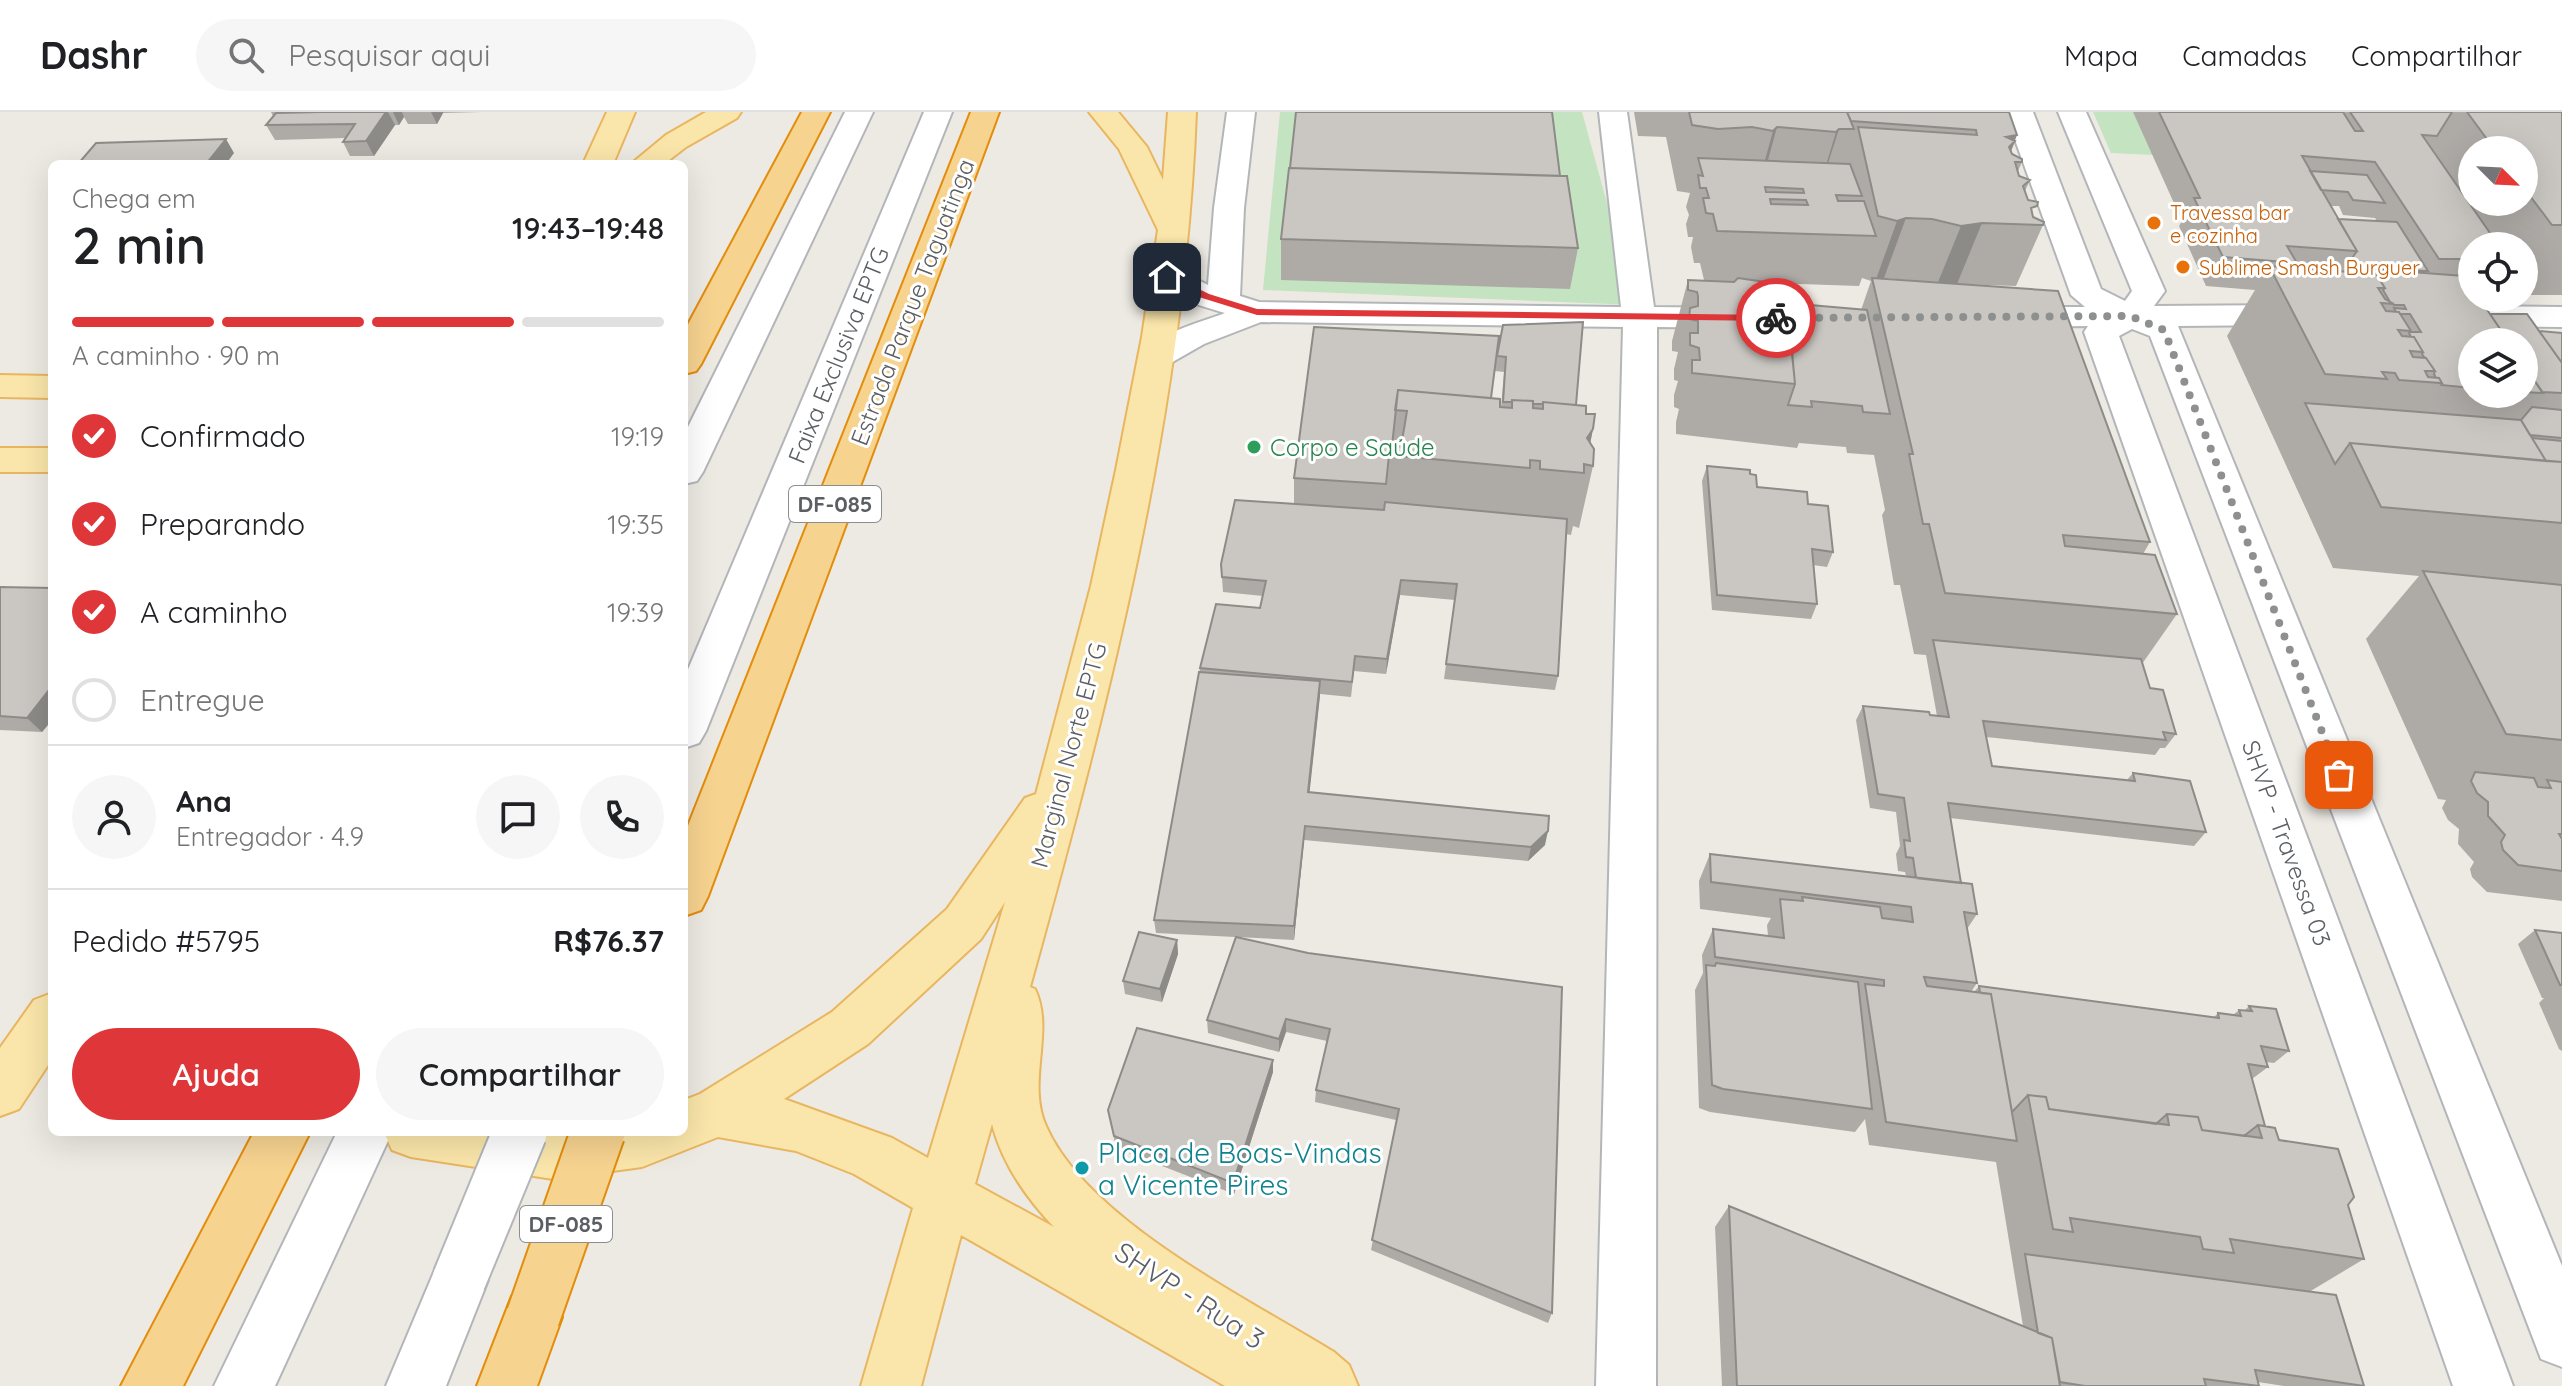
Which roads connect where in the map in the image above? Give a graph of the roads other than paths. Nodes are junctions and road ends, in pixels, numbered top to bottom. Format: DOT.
graph roads {
  1 [pos="621,112"];
  2 [pos="727,112"];
  3 [pos="938,112"];
  4 [pos="985,112"];
  5 [pos="1103,112"];
  6 [pos="1182,112"];
  7 [pos="1241,112"];
  8 [pos="1613,112"];
  9 [pos="2019,112"];
  10 [pos="2072,112"];
  11 [pos="859,113"];
  12 [pos="815,115"];
  13 [pos="600,160"];
  14 [pos="651,160"];
  15 [pos="1174,232"];
  16 [pos="1167,277"];
  17 [pos="1223,302"];
  18 [pos="1257,312"];
  19 [pos="2337,315"];
  20 [pos="2130,316"];
  21 [pos="2431,316"];
  22 [pos="1974,317"];
  23 [pos="2562,317"];
  24 [pos="1640,318"];
  25 [pos="1767,318"];
  26 [pos="688,356"];
  27 [pos="1157,357"];
  28 [pos="0,386"];
  29 [pos="48,387"];
  30 [pos="0,460"];
  31 [pos="48,460"];
  32 [pos="688,464"];
  33 [pos="688,721"];
  34 [pos="1065,775"];
  35 [pos="688,886"];
  36 [pos="1023,919"];
  37 [pos="48,1022"];
  38 [pos="0,1092"];
  39 [pos="701,1119"];
  40 [pos="281,1136"];
  41 [pos="363,1136"];
  42 [pos="438,1136"];
  43 [pos="518,1136"];
  44 [pos="597,1136"];
  45 [pos="655,1136"];
  46 [pos="942,1196"];
  47 [pos="2562,1338"];
  48 [pos="151,1386"];
  49 [pos="244,1386"];
  50 [pos="416,1386"];
  51 [pos="507,1386"];
  52 [pos="891,1386"];
  53 [pos="1283,1386"];
  54 [pos="1328,1386"];
  55 [pos="1626,1386"];
  56 [pos="2483,1386"];
  1 -- 13 [label="main road"];
  2 -- 14 [label="main road"];
  3 -- 33 [label="street, Faixa Exclusiva EPTG"];
  4 -- 35 [label="highway, Estrada Parque Taguatinga / DF-085"];
  5 -- 15 [label="main road"];
  6 -- 15 [label="main road, Marginal Norte EPTG"];
  7 -- 17 [label="street"];
  8 -- 24 [label="street"];
  9 -- 20 [label="street"];
  10 -- 20 [label="street, SHVP - Travessa 03"];
  11 -- 32 [label="street"];
  12 -- 26 [label="highway"];
  15 -- 16 [label="main road, Marginal Norte EPTG"];
  16 -- 17 [label="street"];
  16 -- 27 [label="main road, Marginal Norte EPTG"];
  17 -- 18 [label="street"];
  18 -- 24 [label="street"];
  18 -- 27 [label="street"];
  19 -- 20 [label="street"];
  20 -- 22 [label="street"];
  20 -- 47 [label="street"];
  20 -- 56 [label="street, SHVP - Travessa 03"];
  21 -- 23 [label="street"];
  24 -- 25 [label="street"];
  24 -- 55 [label="street"];
  27 -- 34 [label="main road, Marginal Norte EPTG"];
  28 -- 29 [label="main road"];
  30 -- 31 [label="main road"];
  34 -- 36 [label="main road, Marginal Norte EPTG"];
  34 -- 39 [label="main road"];
  36 -- 46 [label="main road, Marginal Norte EPTG"];
  36 -- 54 [label="main road, SHVP - Rua 3"];
  37 -- 38 [label="main road"];
  39 -- 46 [label="main road"];
  40 -- 48 [label="highway"];
  41 -- 49 [label="street"];
  42 -- 45 [label="main road"];
  43 -- 50 [label="street, bridge"];
  44 -- 51 [label="highway, DF-085, bridge"];
  46 -- 52 [label="main road, Marginal Norte EPTG"];
  46 -- 53 [label="main road"];
}
